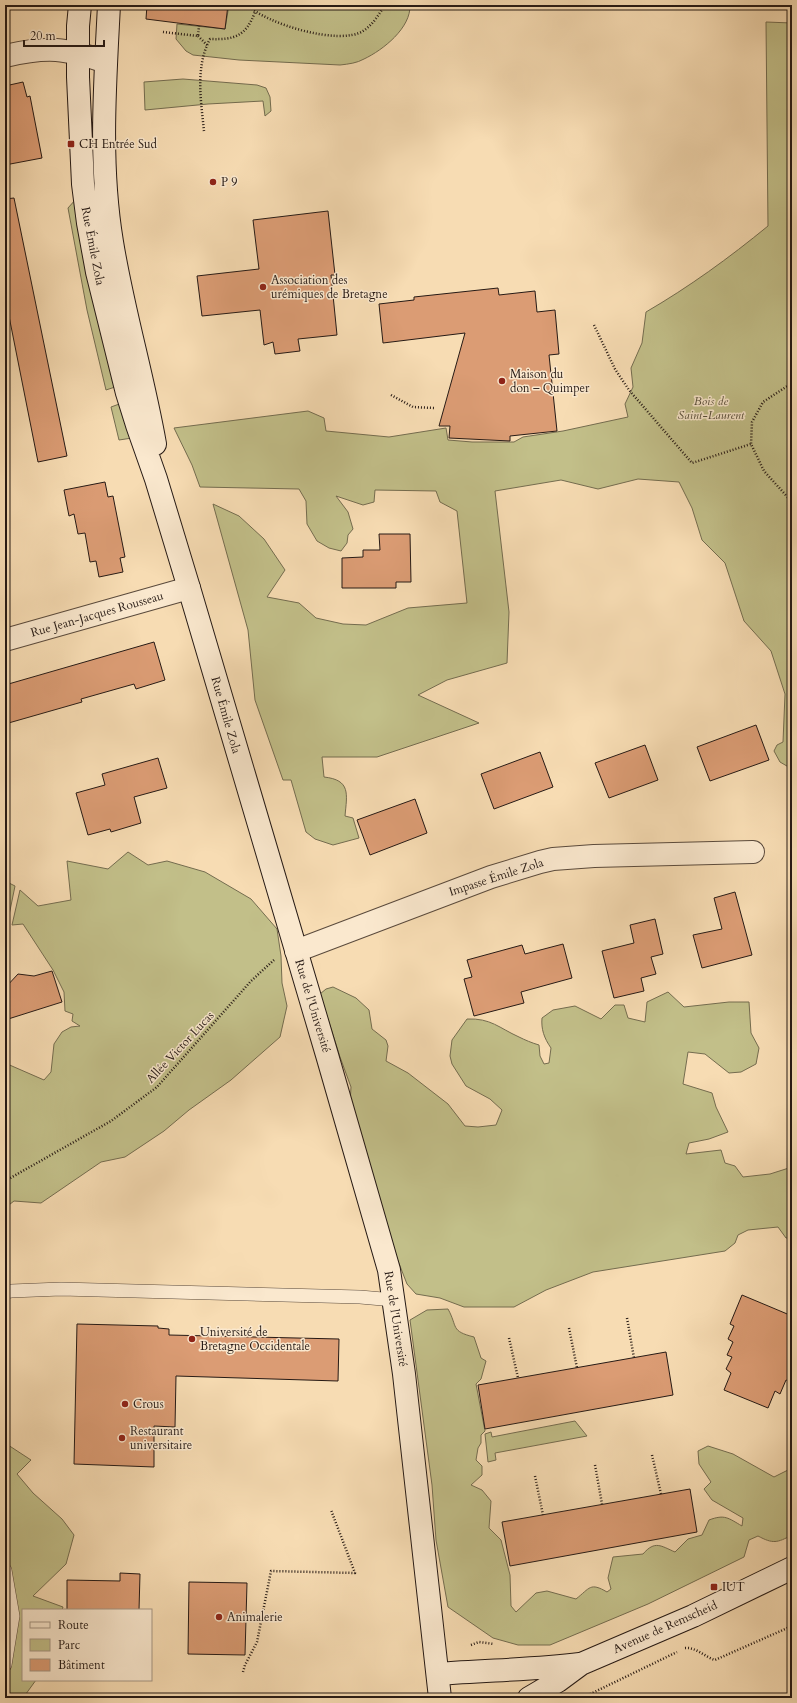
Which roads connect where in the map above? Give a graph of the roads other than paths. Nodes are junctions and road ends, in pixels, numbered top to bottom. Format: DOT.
graph roads {
  1 [pos="80,5"];
  2 [pos="109,5"];
  3 [pos="79,53"];
  4 [pos="5,56"];
  5 [pos="106,62"];
  6 [pos="156,479"];
  7 [pos="189,588"];
  8 [pos="5,640"];
  9 [pos="753,852"];
  10 [pos="296,951"];
  11 [pos="5,1292"];
  12 [pos="394,1300"];
  13 [pos="792,1568"];
  14 [pos="5,1570"];
  15 [pos="581,1664"];
  16 [pos="5,1665"];
  17 [pos="438,1674"];
  18 [pos="440,1698"];
  19 [pos="529,1698"];
  1 -- 3 [label="street, Rue Émile Zola"];
  2 -- 5 [label="street, Rue Émile Zola"];
  3 -- 4 [label="street"];
  3 -- 5 [label="street"];
  3 -- 6 [label="street, Rue Émile Zola"];
  5 -- 6 [label="street, Rue Émile Zola"];
  6 -- 7 [label="street, Rue Émile Zola"];
  7 -- 8 [label="street, Rue Jean-Jacques Rousseau"];
  7 -- 10 [label="street, Rue Émile Zola"];
  9 -- 10 [label="street, Impasse Émile Zola"];
  10 -- 12 [label="street, Rue de l'Université"];
  11 -- 12 [label="lane"];
  12 -- 17 [label="street, Rue de l'Université"];
  13 -- 15 [label="street, Avenue de Remscheid"];
  14 -- 16 [label="lane"];
  15 -- 17 [label="street, Avenue de Remscheid"];
  15 -- 19 [label="street, Avenue de Remscheid"];
  17 -- 18 [label="street, Rue de l'Université"];
}
